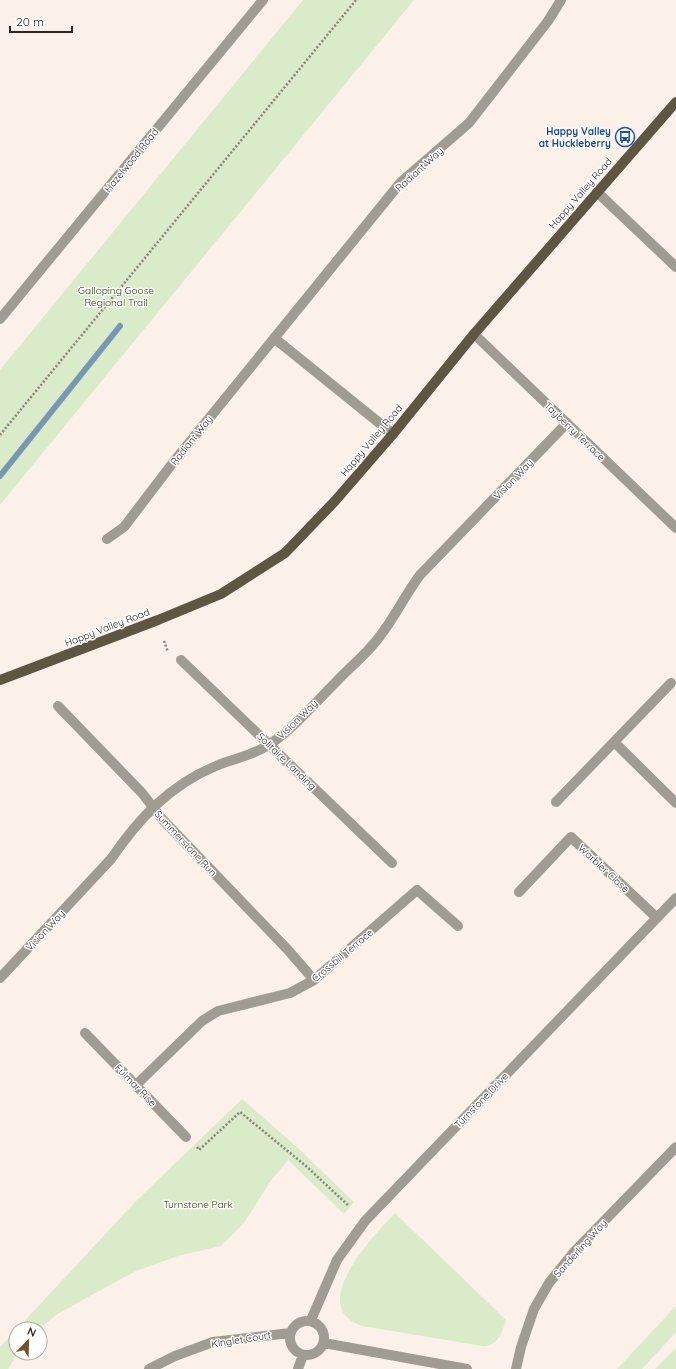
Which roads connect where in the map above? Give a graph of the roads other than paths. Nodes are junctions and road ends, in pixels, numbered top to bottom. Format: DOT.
graph roads {
  1 [pos="262,0"];
  2 [pos="562,0"];
  3 [pos="676,102"];
  4 [pos="597,192"];
  5 [pos="676,267"];
  6 [pos="0,319"];
  7 [pos="474,334"];
  8 [pos="274,338"];
  9 [pos="567,423"];
  10 [pos="393,434"];
  11 [pos="676,528"];
  12 [pos="107,539"];
  13 [pos="181,660"];
  14 [pos="0,680"];
  15 [pos="671,683"];
  16 [pos="58,706"];
  17 [pos="614,742"];
  18 [pos="270,745"];
  19 [pos="556,802"];
  20 [pos="676,803"];
  21 [pos="153,806"];
  22 [pos="392,863"];
  23 [pos="519,892"];
  24 [pos="676,898"];
  25 [pos="657,918"];
  26 [pos="458,926"];
  27 [pos="0,978"];
  28 [pos="314,980"];
  29 [pos="85,1032"];
  30 [pos="136,1085"];
  31 [pos="186,1137"];
  32 [pos="676,1147"];
  33 [pos="311,1320"];
  34 [pos="290,1333"];
  35 [pos="324,1343"];
  36 [pos="303,1354"];
  37 [pos="150,1369"];
  38 [pos="298,1369"];
  39 [pos="467,1369"];
  40 [pos="516,1369"];
  1 -- 6 [label="street, Hazelwood Road"];
  2 -- 8 [label="street, Radiant Way"];
  3 -- 4 [label="main road, Happy Valley Road"];
  4 -- 5 [label="street"];
  4 -- 7 [label="main road, Happy Valley Road"];
  7 -- 9 [label="street, Tayberry Terrace"];
  7 -- 10 [label="main road, Happy Valley Road"];
  8 -- 10 [label="street"];
  8 -- 12 [label="street, Radiant Way"];
  9 -- 11 [label="street, Tayberry Terrace"];
  9 -- 18 [label="street, Vision Way"];
  10 -- 14 [label="main road, Happy Valley Road"];
  13 -- 18 [label="street, Solitaire Landing"];
  15 -- 17 [label="street"];
  16 -- 21 [label="street, Summerstone Run"];
  17 -- 19 [label="street"];
  17 -- 20 [label="street"];
  18 -- 21 [label="street, Vision Way"];
  18 -- 22 [label="street, Solitaire Landing"];
  21 -- 27 [label="street, Vision Way"];
  21 -- 28 [label="street, Summerstone Run"];
  23 -- 25 [label="street, Warbler Close"];
  24 -- 25 [label="street, Turnstone Drive"];
  25 -- 33 [label="street, Turnstone Drive"];
  26 -- 28 [label="street, Crossbill Terrace"];
  28 -- 30 [label="street, Crossbill Terrace"];
  29 -- 30 [label="street, Fulmar Rise"];
  30 -- 31 [label="street, Fulmar Rise"];
  32 -- 40 [label="street, Sanderling Way"];
  33 -- 34 [label="street"];
  33 -- 35 [label="street"];
  34 -- 36 [label="street"];
  34 -- 37 [label="street, Kinglet Court"];
  35 -- 36 [label="street"];
  35 -- 39 [label="street"];
  36 -- 38 [label="street"];
}
